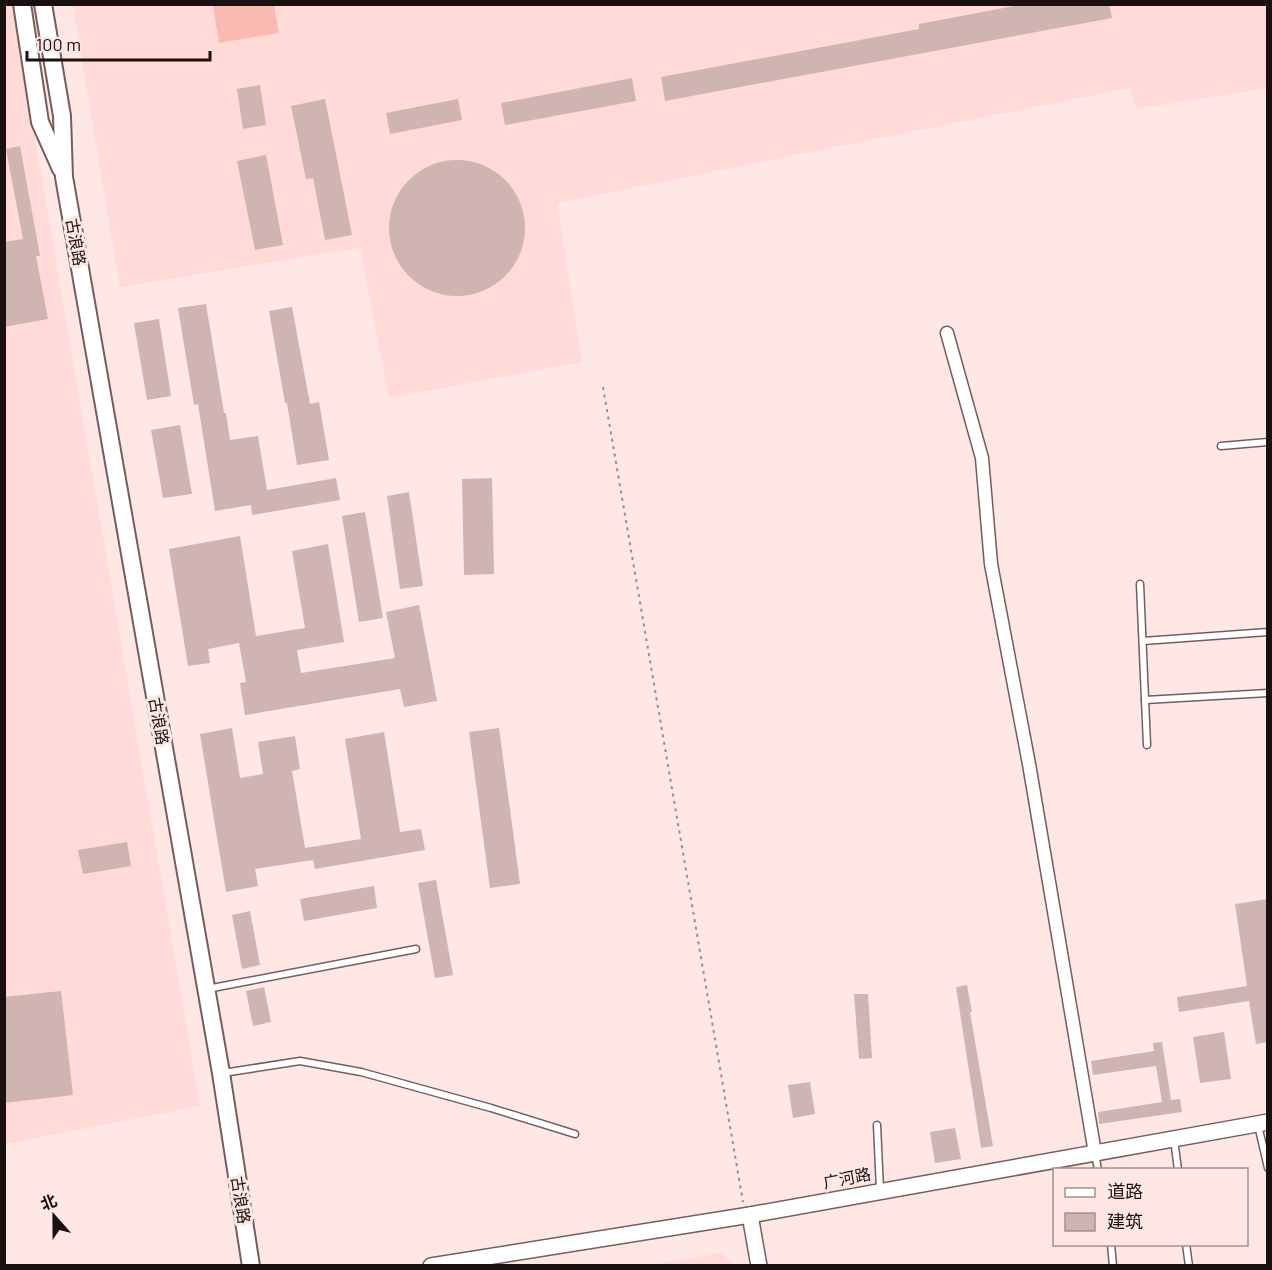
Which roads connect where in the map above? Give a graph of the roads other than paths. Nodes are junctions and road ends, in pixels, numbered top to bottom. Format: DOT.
graph roads {
  1 [pos="22,4"];
  2 [pos="43,4"];
  3 [pos="64,177"];
  4 [pos="947,333"];
  5 [pos="1268,442"];
  6 [pos="1221,446"];
  7 [pos="1140,584"];
  8 [pos="1268,632"];
  9 [pos="1143,641"];
  10 [pos="1268,693"];
  11 [pos="1145,700"];
  12 [pos="1147,745"];
  13 [pos="416,949"];
  14 [pos="206,989"];
  15 [pos="221,1073"];
  16 [pos="1263,1123"];
  17 [pos="878,1125"];
  18 [pos="575,1134"];
  19 [pos="1174,1139"];
  20 [pos="1095,1153"];
  21 [pos="1098,1168"];
  22 [pos="1178,1168"];
  23 [pos="1268,1168"];
  24 [pos="880,1191"];
  25 [pos="750,1215"];
  26 [pos="1111,1246"];
  27 [pos="1186,1246"];
  28 [pos="250,1266"];
  29 [pos="431,1266"];
  30 [pos="759,1266"];
  31 [pos="1113,1266"];
  32 [pos="1189,1266"];
  1 -- 3 [label="main road, 古浪路"];
  2 -- 3 [label="main road, 古浪路"];
  3 -- 14 [label="main road, 古浪路"];
  4 -- 20 [label="street"];
  5 -- 6 [label="lane"];
  7 -- 9 [label="lane"];
  8 -- 9 [label="lane"];
  9 -- 11 [label="lane"];
  10 -- 11 [label="lane"];
  11 -- 12 [label="lane"];
  13 -- 14 [label="lane"];
  14 -- 15 [label="main road, 古浪路"];
  15 -- 18 [label="lane"];
  15 -- 28 [label="main road, 古浪路"];
  16 -- 19 [label="street, 广河路"];
  16 -- 23 [label="lane"];
  17 -- 24 [label="lane"];
  19 -- 20 [label="street, 广河路"];
  19 -- 22 [label="lane"];
  20 -- 21 [label="lane"];
  20 -- 24 [label="street, 广河路"];
  24 -- 25 [label="street, 广河路"];
  25 -- 29 [label="street, 广河路"];
  25 -- 30 [label="street"];
  26 -- 31 [label="lane"];
  27 -- 32 [label="lane"];
}
